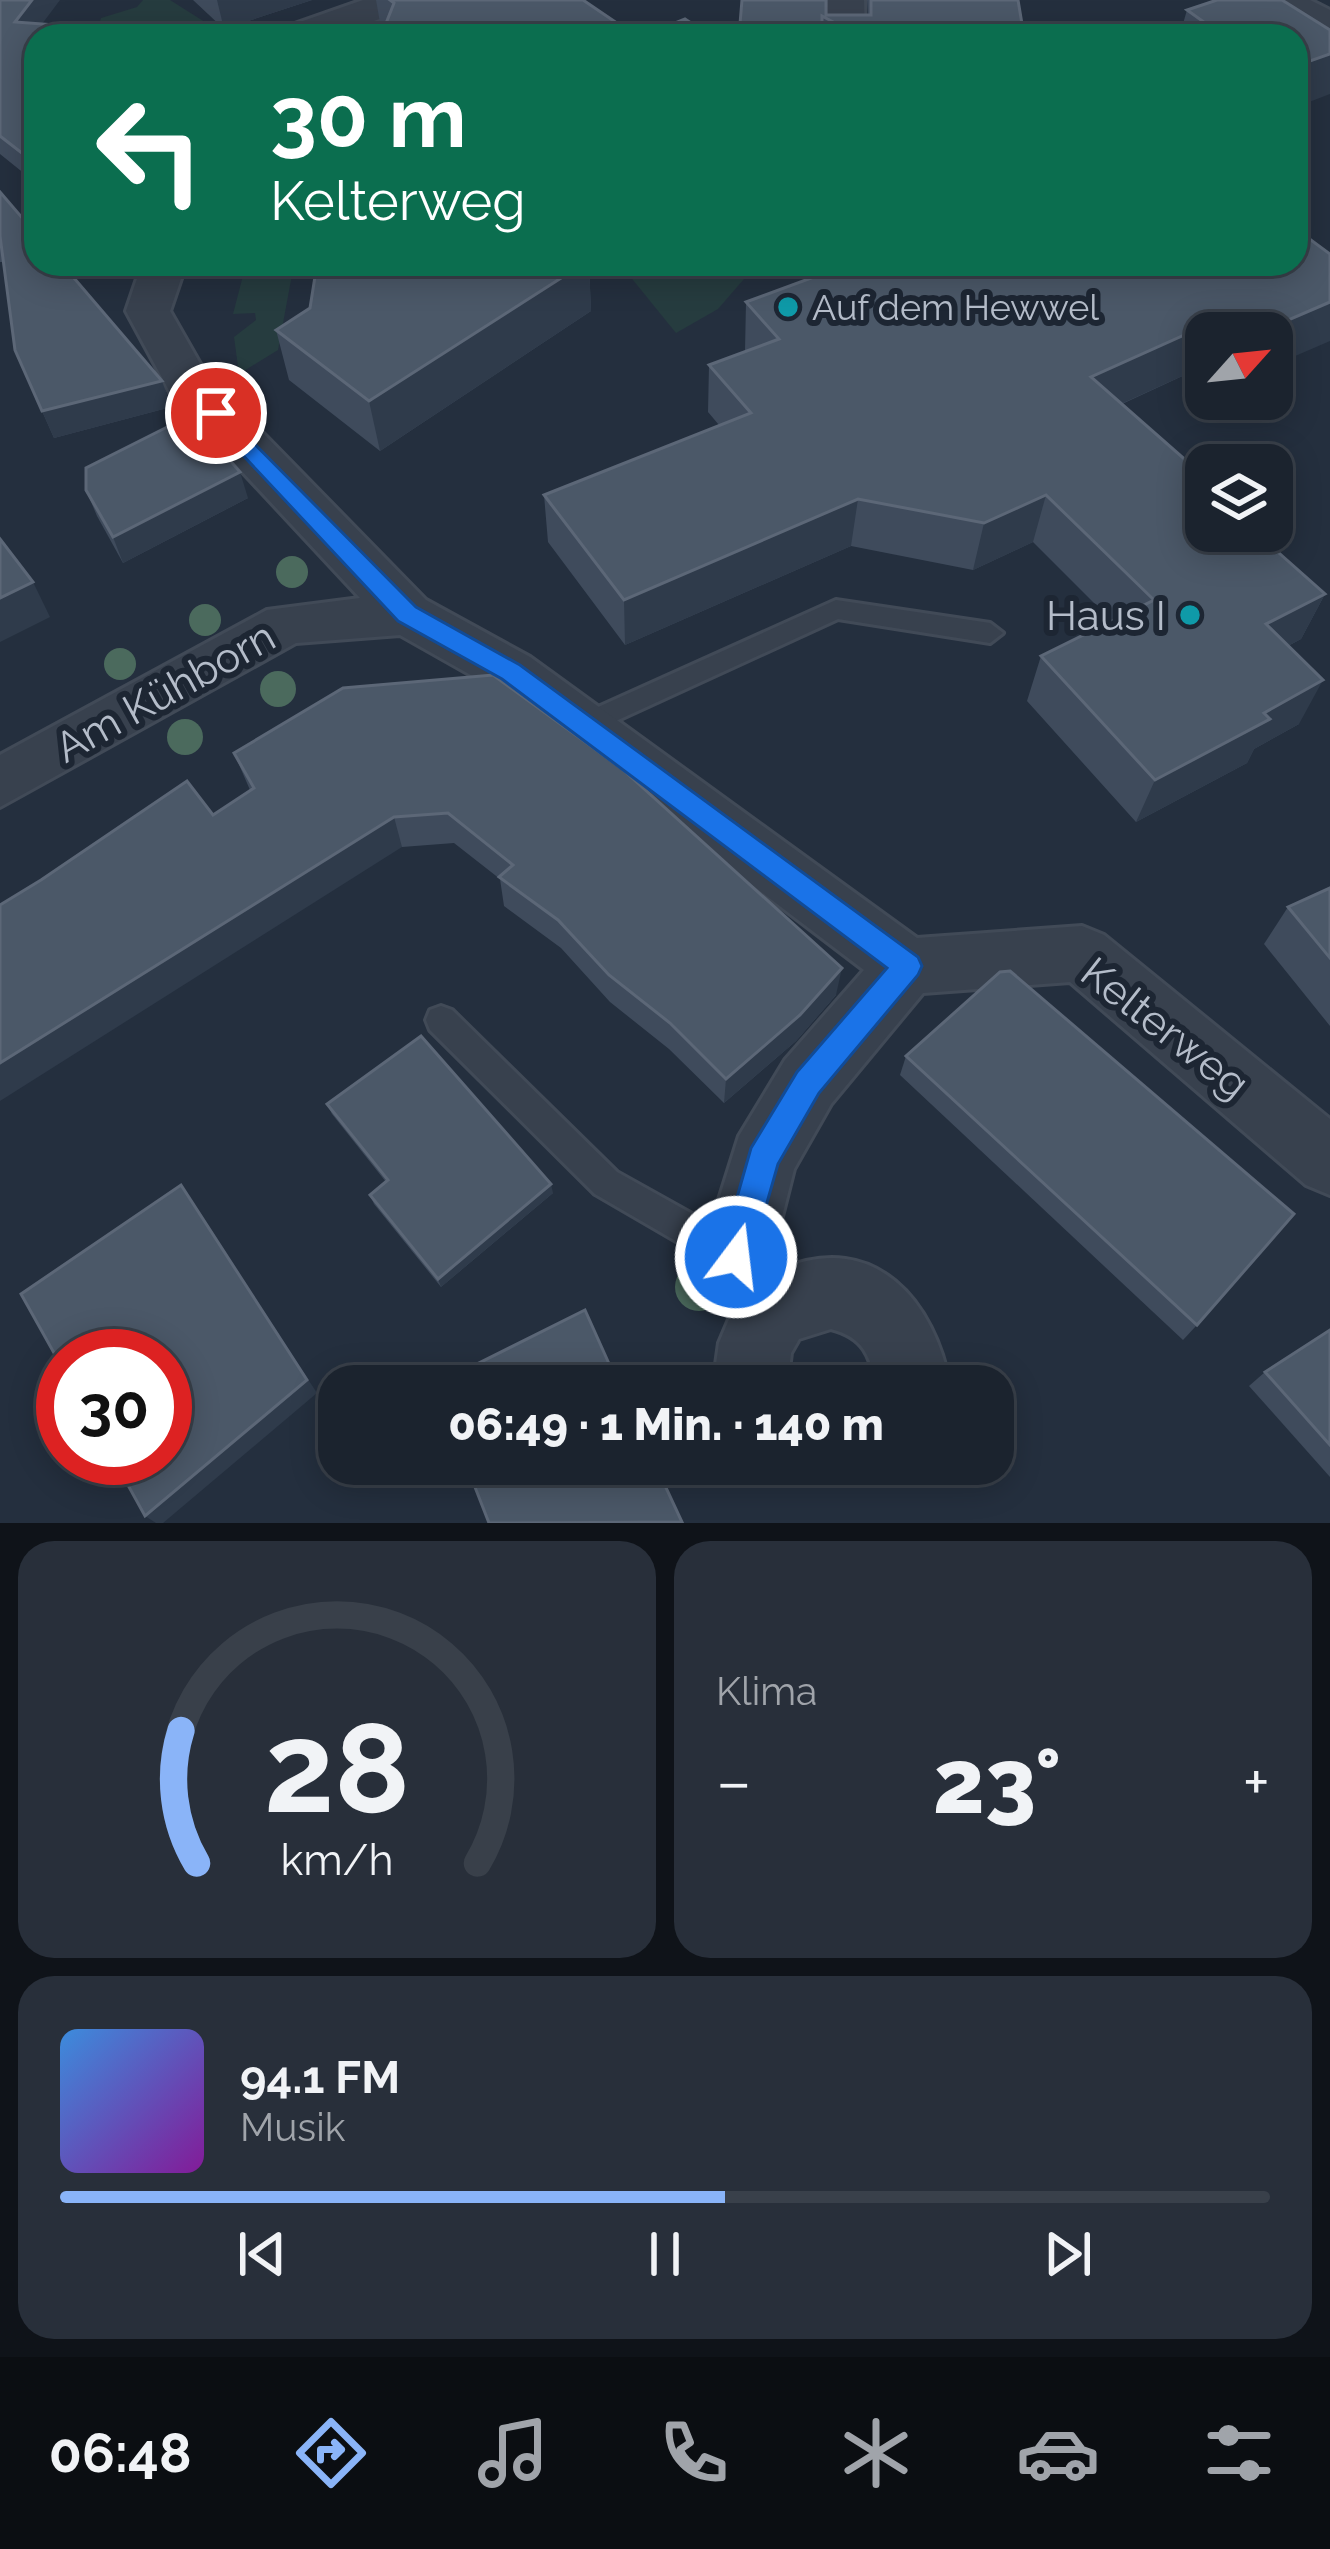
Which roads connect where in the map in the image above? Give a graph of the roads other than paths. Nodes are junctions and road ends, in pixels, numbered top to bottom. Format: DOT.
graph roads {
  1 [pos="398,0"];
  2 [pos="1281,0"];
  3 [pos="330,24"];
  4 [pos="1330,24"];
  5 [pos="160,276"];
  6 [pos="407,614"];
  7 [pos="990,633"];
  8 [pos="585,724"];
  9 [pos="0,783"];
  10 [pos="907,966"];
  11 [pos="441,1021"];
  12 [pos="1330,1162"];
  13 [pos="753,1287"];
  14 [pos="749,1365"];
  15 [pos="910,1365"];
  1 -- 3 [label="street"];
  2 -- 4 [label="street"];
  5 -- 6 [label="street"];
  6 -- 8 [label="street"];
  6 -- 9 [label="street, Am Kühborn"];
  7 -- 8 [label="lane"];
  8 -- 10 [label="street"];
  10 -- 12 [label="street, Kelterweg"];
  10 -- 13 [label="street"];
  11 -- 13 [label="lane"];
  13 -- 14 [label="street"];
  13 -- 15 [label="street"];
}
